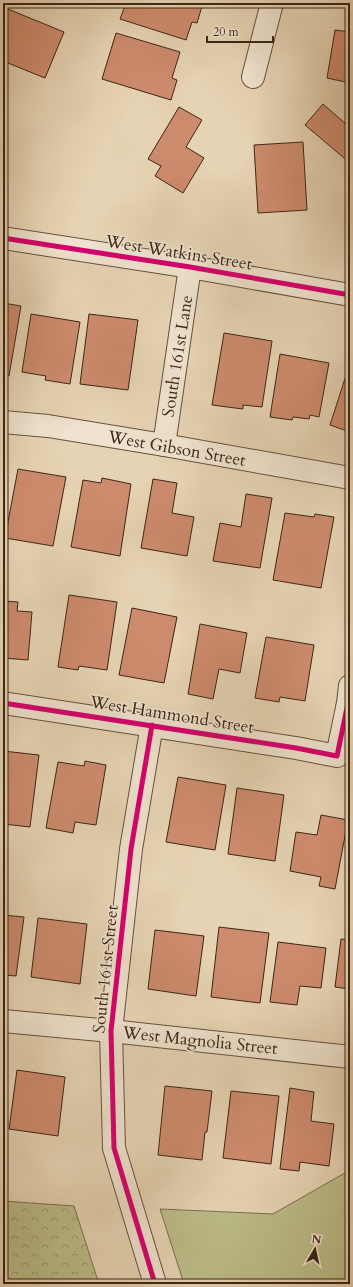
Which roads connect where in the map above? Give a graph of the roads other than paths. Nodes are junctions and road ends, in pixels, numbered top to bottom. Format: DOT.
graph roads {
  1 [pos="272,3"];
  2 [pos="253,77"];
  3 [pos="3,238"];
  4 [pos="190,267"];
  5 [pos="350,295"];
  6 [pos="3,422"];
  7 [pos="164,445"];
  8 [pos="350,478"];
  9 [pos="350,686"];
  10 [pos="3,703"];
  11 [pos="152,725"];
  12 [pos="3,1021"];
  13 [pos="111,1030"];
  14 [pos="350,1057"];
  15 [pos="156,1284"];
  1 -- 2 [label="street"];
  3 -- 4 [label="street, West Watkins Street"];
  4 -- 5 [label="street, West Watkins Street"];
  4 -- 7 [label="street, South 161st Lane"];
  6 -- 7 [label="street, West Gibson Street"];
  7 -- 8 [label="street, West Gibson Street"];
  9 -- 11 [label="street, West Hammond Street"];
  10 -- 11 [label="street, West Hammond Street"];
  11 -- 13 [label="street, South 161st Street"];
  12 -- 13 [label="street, West Magnolia Street"];
  13 -- 14 [label="street, West Magnolia Street"];
  13 -- 15 [label="street, South 161st Street"];
}
